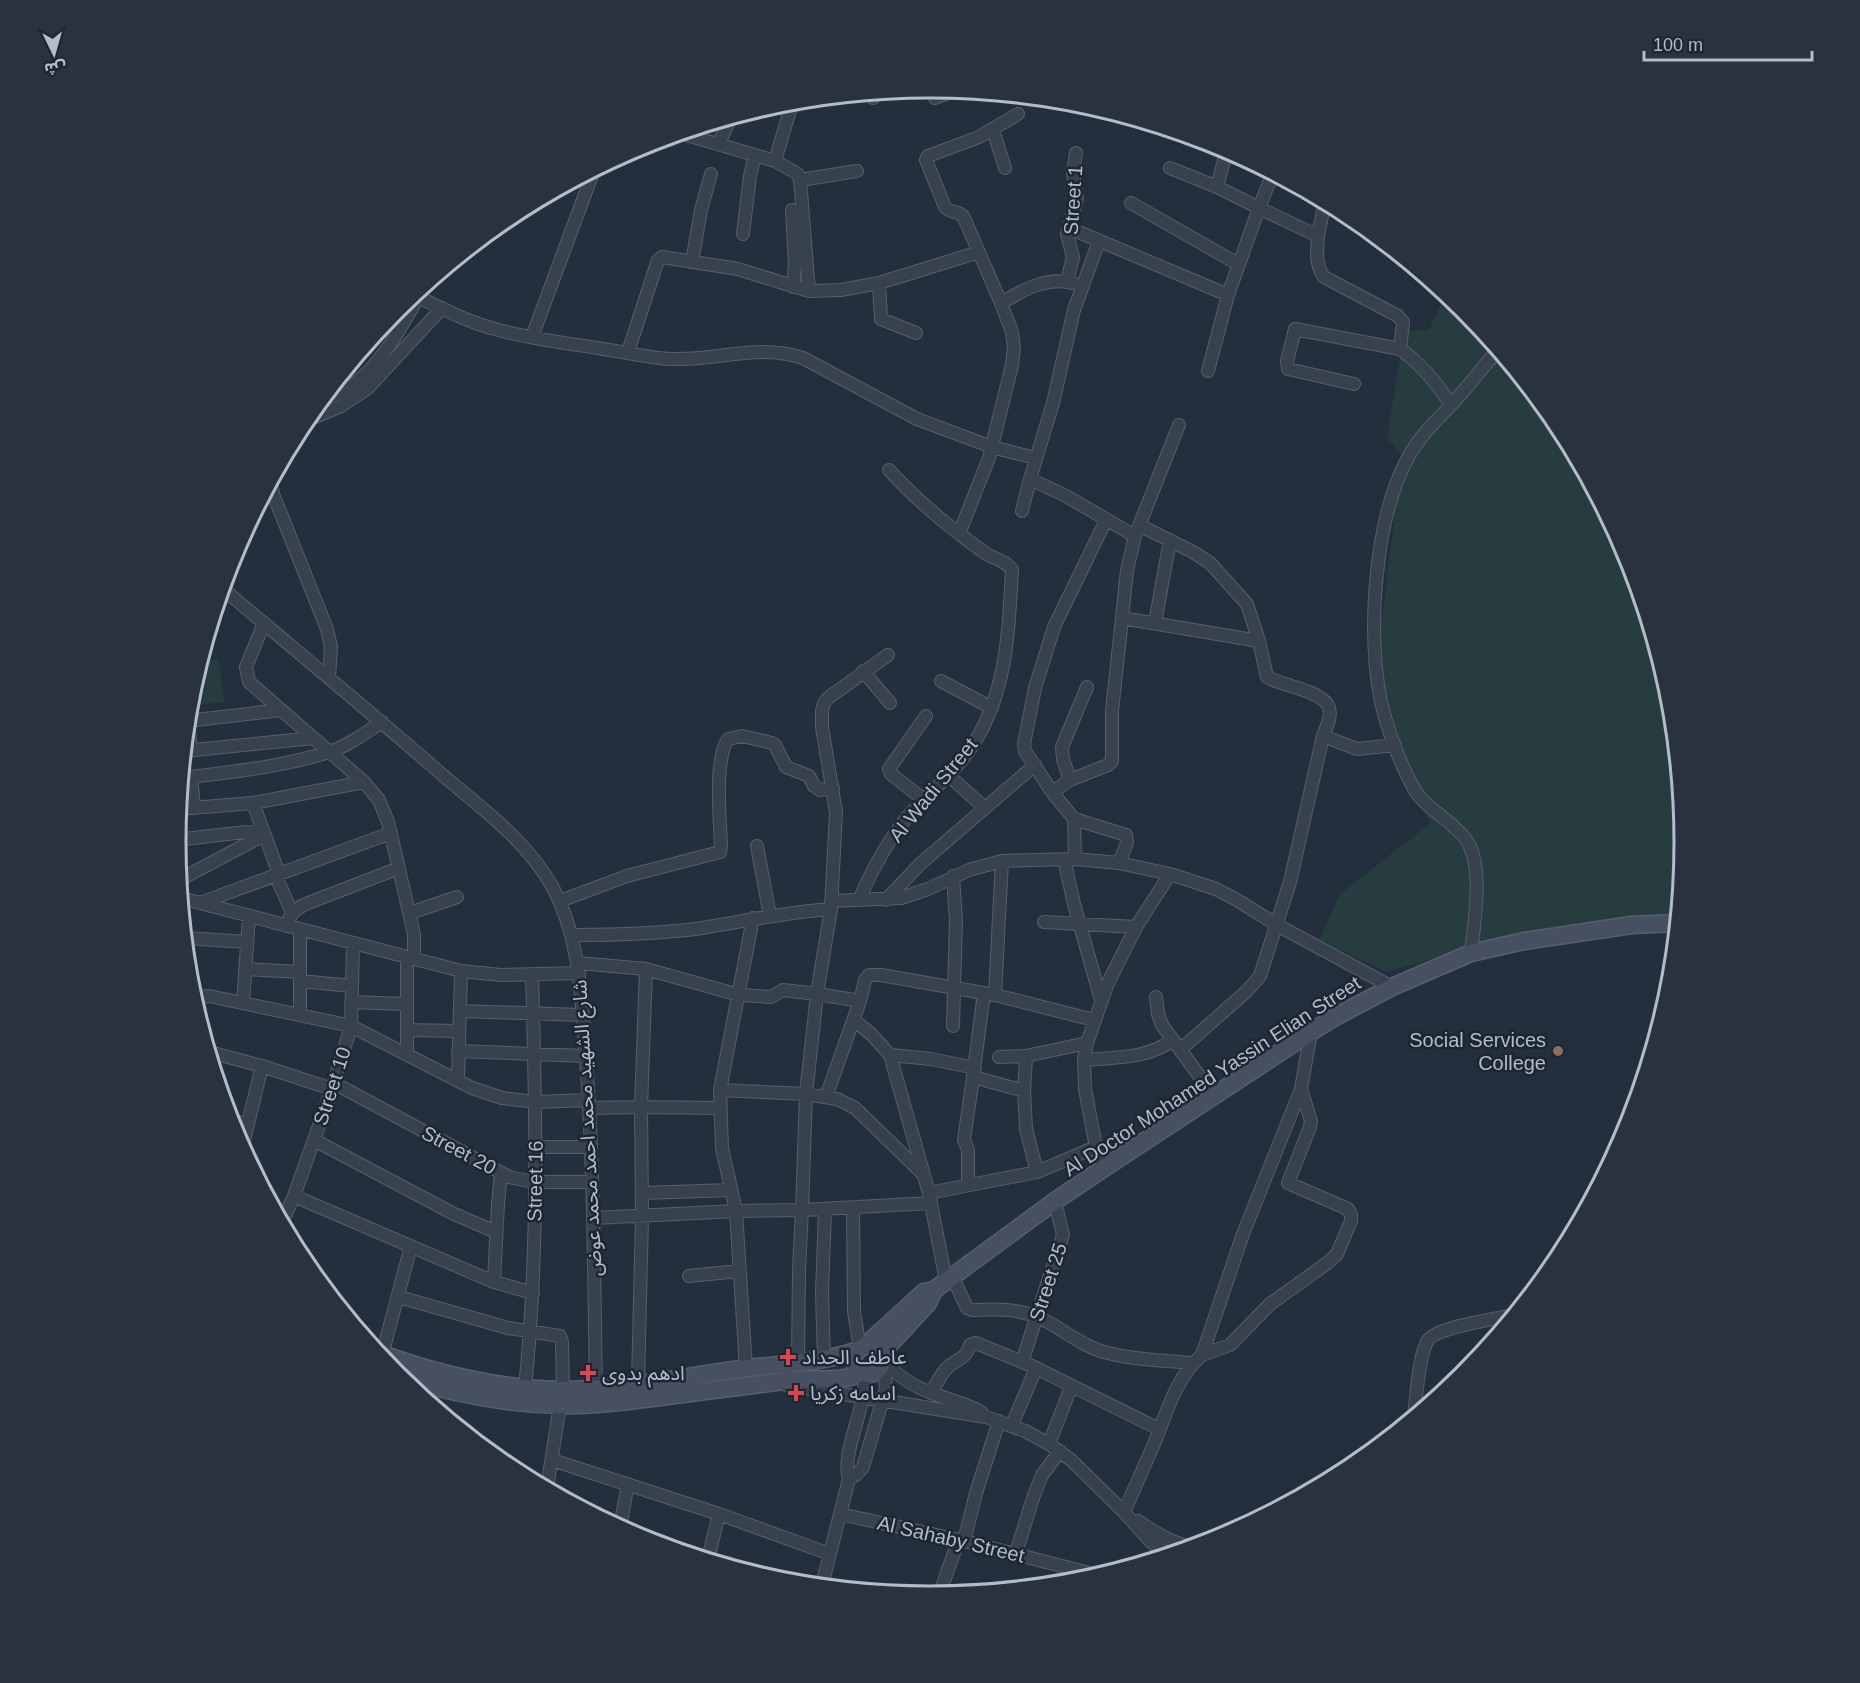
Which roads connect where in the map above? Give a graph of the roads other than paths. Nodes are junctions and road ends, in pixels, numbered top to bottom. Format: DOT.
graph roads {
  1 [pos="790,111"];
  2 [pos="1018,114"];
  3 [pos="727,126"];
  4 [pos="993,130"];
  5 [pos="693,136"];
  6 [pos="719,143"];
  7 [pos="1076,153"];
  8 [pos="755,154"];
  9 [pos="1224,158"];
  10 [pos="775,161"];
  11 [pos="1005,168"];
  12 [pos="1170,168"];
  13 [pos="857,171"];
  14 [pos="711,174"];
  15 [pos="590,180"];
  16 [pos="800,180"];
  17 [pos="1270,180"];
  18 [pos="1216,186"];
  19 [pos="1131,203"];
  20 [pos="1258,208"];
  21 [pos="792,210"];
  22 [pos="1323,210"];
  23 [pos="1081,233"];
  24 [pos="743,234"];
  25 [pos="1318,236"];
  26 [pos="1099,241"];
  27 [pos="980,252"];
  28 [pos="692,262"];
  29 [pos="1238,264"];
  30 [pos="1067,281"];
  31 [pos="879,283"];
  32 [pos="793,287"];
  33 [pos="1082,287"];
  34 [pos="809,291"];
  35 [pos="1228,296"];
  36 [pos="422,298"];
  37 [pos="1002,303"];
  38 [pos="442,308"];
  39 [pos="410,309"];
  40 [pos="916,333"];
  41 [pos="532,338"];
  42 [pos="1400,349"];
  43 [pos="628,352"];
  44 [pos="1493,356"];
  45 [pos="1209,371"];
  46 [pos="1354,384"];
  47 [pos="336,395"];
  48 [pos="1451,405"];
  49 [pos="321,415"];
  50 [pos="1179,425"];
  51 [pos="992,447"];
  52 [pos="1035,458"];
  53 [pos="889,470"];
  54 [pos="1030,479"];
  55 [pos="273,494"];
  56 [pos="1022,511"];
  57 [pos="1106,520"];
  58 [pos="1137,530"];
  59 [pos="959,534"];
  60 [pos="1170,540"];
  61 [pos="228,593"];
  62 [pos="1122,618"];
  63 [pos="264,623"];
  64 [pos="1155,623"];
  65 [pos="1259,641"];
  66 [pos="888,655"];
  67 [pos="863,672"];
  68 [pos="329,678"];
  69 [pos="941,681"];
  70 [pos="1087,687"];
  71 [pos="890,702"];
  72 [pos="992,708"];
  73 [pos="281,711"];
  74 [pos="926,716"];
  75 [pos="196,720"];
  76 [pos="382,722"];
  77 [pos="1323,736"];
  78 [pos="313,738"];
  79 [pos="1395,746"];
  80 [pos="191,751"];
  81 [pos="330,752"];
  82 [pos="1035,765"];
  83 [pos="948,775"];
  84 [pos="189,777"];
  85 [pos="1070,780"];
  86 [pos="364,782"];
  87 [pos="189,785"];
  88 [pos="833,788"];
  89 [pos="1052,792"];
  90 [pos="924,800"];
  91 [pos="253,803"];
  92 [pos="187,808"];
  93 [pos="194,808"];
  94 [pos="985,808"];
  95 [pos="1074,819"];
  96 [pos="264,832"];
  97 [pos="391,833"];
  98 [pos="186,839"];
  99 [pos="757,846"];
  100 [pos="1070,859"];
  101 [pos="1002,861"];
  102 [pos="1119,863"];
  103 [pos="399,868"];
  104 [pos="1170,874"];
  105 [pos="187,875"];
  106 [pos="278,875"];
  107 [pos="953,876"];
  108 [pos="457,897"];
  109 [pos="189,900"];
  110 [pos="859,900"];
  111 [pos="886,900"];
  112 [pos="560,901"];
  113 [pos="200,903"];
  114 [pos="831,905"];
  115 [pos="292,913"];
  116 [pos="410,913"];
  117 [pos="770,916"];
  118 [pos="249,917"];
  119 [pos="753,918"];
  120 [pos="1044,922"];
  121 [pos="1080,923"];
  122 [pos="1669,924"];
  123 [pos="1277,925"];
  124 [pos="286,926"];
  125 [pos="1136,927"];
  126 [pos="300,930"];
  127 [pos="572,935"];
  128 [pos="192,938"];
  129 [pos="247,942"];
  130 [pos="353,944"];
  131 [pos="1471,953"];
  132 [pos="410,959"];
  133 [pos="578,968"];
  134 [pos="245,969"];
  135 [pos="646,969"];
  136 [pos="460,971"];
  137 [pos="532,975"];
  138 [pos="300,976"];
  139 [pos="352,986"];
  140 [pos="1392,987"];
  141 [pos="955,988"];
  142 [pos="817,994"];
  143 [pos="989,994"];
  144 [pos="739,995"];
  145 [pos="1156,997"];
  146 [pos="203,1000"];
  147 [pos="860,1001"];
  148 [pos="1101,1001"];
  149 [pos="351,1002"];
  150 [pos="243,1003"];
  151 [pos="407,1004"];
  152 [pos="460,1011"];
  153 [pos="533,1013"];
  154 [pos="300,1015"];
  155 [pos="582,1015"];
  156 [pos="854,1020"];
  157 [pos="1094,1020"];
  158 [pos="351,1026"];
  159 [pos="953,1026"];
  160 [pos="407,1030"];
  161 [pos="459,1031"];
  162 [pos="1311,1032"];
  163 [pos="1087,1043"];
  164 [pos="1177,1045"];
  165 [pos="458,1051"];
  166 [pos="217,1054"];
  167 [pos="407,1054"];
  168 [pos="534,1054"];
  169 [pos="890,1055"];
  170 [pos="586,1056"];
  171 [pos="1026,1056"];
  172 [pos="999,1057"];
  173 [pos="1084,1060"];
  174 [pos="262,1066"];
  175 [pos="974,1072"];
  176 [pos="458,1080"];
  177 [pos="333,1086"];
  178 [pos="1301,1089"];
  179 [pos="720,1090"];
  180 [pos="1024,1091"];
  181 [pos="806,1094"];
  182 [pos="1214,1096"];
  183 [pos="826,1097"];
  184 [pos="536,1102"];
  185 [pos="589,1104"];
  186 [pos="641,1107"];
  187 [pos="719,1108"];
  188 [pos="241,1122"];
  189 [pos="248,1124"];
  190 [pos="246,1132"];
  191 [pos="314,1140"];
  192 [pos="535,1147"];
  193 [pos="591,1147"];
  194 [pos="1096,1147"];
  195 [pos="1104,1168"];
  196 [pos="1037,1172"];
  197 [pos="501,1173"];
  198 [pos="924,1175"];
  199 [pos="1267,1175"];
  200 [pos="534,1182"];
  201 [pos="592,1182"];
  202 [pos="1288,1183"];
  203 [pos="968,1185"];
  204 [pos="731,1190"];
  205 [pos="642,1192"];
  206 [pos="294,1196"];
  207 [pos="930,1198"];
  208 [pos="1055,1201"];
  209 [pos="854,1209"];
  210 [pos="802,1210"];
  211 [pos="825,1210"];
  212 [pos="736,1211"];
  213 [pos="286,1213"];
  214 [pos="642,1216"];
  215 [pos="594,1218"];
  216 [pos="496,1232"];
  217 [pos="411,1245"];
  218 [pos="739,1271"];
  219 [pos="689,1276"];
  220 [pos="494,1282"];
  221 [pos="944,1282"];
  222 [pos="533,1293"];
  223 [pos="399,1297"];
  224 [pos="1037,1317"];
  225 [pos="1501,1318"];
  226 [pos="530,1333"];
  227 [pos="384,1346"];
  228 [pos="861,1349"];
  229 [pos="1202,1355"];
  230 [pos="395,1358"];
  231 [pos="824,1358"];
  232 [pos="881,1360"];
  233 [pos="798,1361"];
  234 [pos="1022,1362"];
  235 [pos="1191,1364"];
  236 [pos="746,1368"];
  237 [pos="1036,1368"];
  238 [pos="863,1372"];
  239 [pos="638,1383"];
  240 [pos="770,1383"];
  241 [pos="421,1384"];
  242 [pos="1071,1386"];
  243 [pos="525,1388"];
  244 [pos="596,1388"];
  245 [pos="931,1393"];
  246 [pos="562,1397"];
  247 [pos="862,1397"];
  248 [pos="883,1400"];
  249 [pos="1416,1405"];
  250 [pos="986,1417"];
  251 [pos="999,1420"];
  252 [pos="1012,1425"];
  253 [pos="1159,1429"];
  254 [pos="1049,1444"];
  255 [pos="1060,1451"];
  256 [pos="552,1460"];
  257 [pos="849,1479"];
  258 [pos="548,1480"];
  259 [pos="628,1484"];
  260 [pos="1124,1512"];
  261 [pos="718,1514"];
  262 [pos="840,1514"];
  263 [pos="622,1518"];
  264 [pos="961,1540"];
  265 [pos="1176,1543"];
  266 [pos="1160,1549"];
  267 [pos="710,1552"];
  268 [pos="1016,1553"];
  269 [pos="830,1554"];
  270 [pos="1083,1569"];
  271 [pos="824,1577"];
  272 [pos="944,1585"];
  1 -- 10 [label="street"];
  2 -- 4 [label="street"];
  3 -- 6 [label="street"];
  4 -- 11 [label="street"];
  4 -- 27 [label="street"];
  5 -- 6 [label="street"];
  6 -- 8 [label="street"];
  7 -- 30 [label="street, Street 1"];
  8 -- 10 [label="street"];
  8 -- 24 [label="street"];
  9 -- 18 [label="street"];
  10 -- 16 [label="street"];
  12 -- 18 [label="street"];
  13 -- 16 [label="street"];
  14 -- 28 [label="street"];
  15 -- 41 [label="street"];
  16 -- 34 [label="street"];
  17 -- 20 [label="street"];
  18 -- 20 [label="street"];
  19 -- 29 [label="street"];
  20 -- 25 [label="street"];
  20 -- 29 [label="street"];
  21 -- 32 [label="street"];
  22 -- 25 [label="street"];
  23 -- 26 [label="street"];
  25 -- 42 [label="street"];
  26 -- 33 [label="street"];
  26 -- 35 [label="street"];
  27 -- 31 [label="street"];
  27 -- 37 [label="street"];
  28 -- 32 [label="street"];
  28 -- 43 [label="street"];
  29 -- 35 [label="street"];
  30 -- 33 [label="street"];
  30 -- 37 [label="street"];
  31 -- 34 [label="street"];
  31 -- 40 [label="street"];
  32 -- 34 [label="street"];
  33 -- 52 [label="street"];
  35 -- 45 [label="street"];
  36 -- 38 [label="street"];
  37 -- 51 [label="street"];
  38 -- 41 [label="street"];
  38 -- 49 [label="street"];
  39 -- 47 [label="street"];
  41 -- 43 [label="street"];
  42 -- 46 [label="street"];
  42 -- 48 [label="street"];
  43 -- 51 [label="street"];
  44 -- 48 [label="street"];
  48 -- 79 [label="street"];
  50 -- 58 [label="street"];
  51 -- 52 [label="street"];
  51 -- 59 [label="street"];
  52 -- 54 [label="street"];
  53 -- 59 [label="street"];
  54 -- 56 [label="street"];
  54 -- 57 [label="street"];
  55 -- 68 [label="street"];
  57 -- 58 [label="street"];
  57 -- 82 [label="street"];
  58 -- 60 [label="street"];
  58 -- 62 [label="street"];
  59 -- 72 [label="street, Al Wadi Street"];
  60 -- 64 [label="street"];
  60 -- 65 [label="street"];
  61 -- 63 [label="street, شارع الشهيد محمد احمد محمد عوض"];
  62 -- 64 [label="street"];
  62 -- 85 [label="street"];
  63 -- 68 [label="street, شارع الشهيد محمد احمد محمد عوض"];
  63 -- 73 [label="street"];
  64 -- 65 [label="street"];
  65 -- 77 [label="street"];
  66 -- 67 [label="street"];
  67 -- 71 [label="street"];
  67 -- 88 [label="street"];
  68 -- 76 [label="street, شارع الشهيد محمد احمد محمد عوض"];
  69 -- 72 [label="street"];
  70 -- 85 [label="street"];
  72 -- 83 [label="street, Al Wadi Street"];
  73 -- 75 [label="street"];
  73 -- 78 [label="street"];
  74 -- 90 [label="street"];
  76 -- 81 [label="street"];
  76 -- 112 [label="street, شارع الشهيد محمد احمد محمد عوض"];
  77 -- 79 [label="street"];
  77 -- 123 [label="street"];
  78 -- 80 [label="street"];
  78 -- 81 [label="street"];
  79 -- 131 [label="street"];
  81 -- 84 [label="street"];
  81 -- 86 [label="street"];
  82 -- 89 [label="street"];
  82 -- 94 [label="street"];
  83 -- 90 [label="street, Al Wadi Street"];
  83 -- 94 [label="street"];
  85 -- 89 [label="street"];
  86 -- 91 [label="street"];
  86 -- 97 [label="street"];
  87 -- 93 [label="street"];
  88 -- 112 [label="street"];
  88 -- 114 [label="street"];
  89 -- 95 [label="street"];
  90 -- 110 [label="street, Al Wadi Street"];
  91 -- 93 [label="street"];
  91 -- 96 [label="street"];
  92 -- 93 [label="street"];
  94 -- 111 [label="street"];
  95 -- 100 [label="street"];
  95 -- 102 [label="street"];
  96 -- 98 [label="street"];
  96 -- 105 [label="street"];
  96 -- 106 [label="street"];
  97 -- 103 [label="street"];
  97 -- 106 [label="street"];
  99 -- 117 [label="street"];
  100 -- 101 [label="street"];
  100 -- 102 [label="street"];
  100 -- 121 [label="street"];
  101 -- 107 [label="street"];
  101 -- 143 [label="street"];
  102 -- 104 [label="street"];
  103 -- 115 [label="street"];
  103 -- 116 [label="street"];
  104 -- 123 [label="street"];
  104 -- 125 [label="street"];
  106 -- 113 [label="street"];
  106 -- 115 [label="street"];
  107 -- 111 [label="street"];
  107 -- 141 [label="street"];
  108 -- 116 [label="street"];
  109 -- 113 [label="street"];
  110 -- 111 [label="street"];
  110 -- 114 [label="street"];
  112 -- 127 [label="street, شارع الشهيد محمد احمد محمد عوض"];
  113 -- 118 [label="street"];
  114 -- 117 [label="street"];
  114 -- 142 [label="street"];
  115 -- 124 [label="street"];
  116 -- 132 [label="street"];
  117 -- 119 [label="street"];
  118 -- 124 [label="street"];
  118 -- 129 [label="street"];
  119 -- 127 [label="street"];
  119 -- 144 [label="street"];
  120 -- 121 [label="street"];
  121 -- 125 [label="street"];
  121 -- 148 [label="street"];
  122 -- 131 [label="main road, Al Doctor Mohamed Yassin Elian Street"];
  123 -- 140 [label="street"];
  123 -- 164 [label="street"];
  124 -- 126 [label="street"];
  125 -- 148 [label="street"];
  126 -- 130 [label="street"];
  126 -- 138 [label="street"];
  127 -- 133 [label="street, شارع الشهيد محمد احمد محمد عوض"];
  128 -- 129 [label="street"];
  129 -- 134 [label="street"];
  130 -- 132 [label="street"];
  130 -- 139 [label="street, Street 10"];
  131 -- 140 [label="main road, Al Doctor Mohamed Yassin Elian Street"];
  132 -- 136 [label="street"];
  132 -- 151 [label="street"];
  133 -- 135 [label="street"];
  133 -- 137 [label="street"];
  133 -- 155 [label="street, شارع الشهيد محمد احمد محمد عوض"];
  134 -- 138 [label="street"];
  134 -- 150 [label="street"];
  135 -- 144 [label="street"];
  135 -- 186 [label="street"];
  136 -- 137 [label="street"];
  136 -- 152 [label="street"];
  137 -- 153 [label="street, Street 16"];
  138 -- 139 [label="street"];
  138 -- 154 [label="street"];
  139 -- 149 [label="street, Street 10"];
  140 -- 162 [label="main road, Al Doctor Mohamed Yassin Elian Street"];
  141 -- 143 [label="street"];
  141 -- 147 [label="street"];
  141 -- 159 [label="street"];
  142 -- 144 [label="street"];
  142 -- 147 [label="street"];
  142 -- 181 [label="street"];
  143 -- 157 [label="street"];
  143 -- 175 [label="street"];
  144 -- 179 [label="street"];
  145 -- 164 [label="street"];
  146 -- 150 [label="street"];
  147 -- 156 [label="street"];
  148 -- 157 [label="street"];
  149 -- 151 [label="street"];
  149 -- 158 [label="street, Street 10"];
  150 -- 154 [label="street"];
  151 -- 160 [label="street"];
  152 -- 153 [label="street"];
  152 -- 161 [label="street"];
  153 -- 155 [label="street"];
  153 -- 168 [label="street, Street 16"];
  154 -- 158 [label="street"];
  155 -- 170 [label="street, شارع الشهيد محمد احمد محمد عوض"];
  156 -- 169 [label="street"];
  156 -- 183 [label="street"];
  157 -- 163 [label="street"];
  158 -- 167 [label="street"];
  158 -- 177 [label="street, Street 10"];
  160 -- 161 [label="street"];
  160 -- 167 [label="street"];
  161 -- 165 [label="street"];
  162 -- 178 [label="street"];
  162 -- 182 [label="main road, Al Doctor Mohamed Yassin Elian Street"];
  163 -- 171 [label="street"];
  163 -- 173 [label="street"];
  164 -- 173 [label="street"];
  164 -- 182 [label="street"];
  165 -- 168 [label="street"];
  165 -- 176 [label="street"];
  166 -- 174 [label="street, Street 20"];
  167 -- 176 [label="street"];
  168 -- 170 [label="street"];
  168 -- 184 [label="street, Street 16"];
  169 -- 175 [label="street"];
  169 -- 198 [label="street"];
  170 -- 185 [label="street, شارع الشهيد محمد احمد محمد عوض"];
  171 -- 172 [label="street"];
  171 -- 180 [label="street"];
  173 -- 194 [label="street"];
  174 -- 177 [label="street, Street 20"];
  174 -- 189 [label="street"];
  175 -- 180 [label="street"];
  175 -- 203 [label="street"];
  176 -- 184 [label="street"];
  177 -- 191 [label="street, Street 10"];
  177 -- 197 [label="street, Street 20"];
  178 -- 199 [label="street"];
  178 -- 202 [label="street"];
  179 -- 181 [label="street"];
  179 -- 187 [label="street"];
  180 -- 196 [label="street"];
  181 -- 183 [label="street"];
  181 -- 210 [label="street"];
  182 -- 195 [label="main road, Al Doctor Mohamed Yassin Elian Street"];
  183 -- 198 [label="street"];
  184 -- 185 [label="street"];
  184 -- 192 [label="street, Street 16"];
  185 -- 186 [label="street"];
  185 -- 193 [label="street, شارع الشهيد محمد احمد محمد عوض"];
  186 -- 187 [label="street"];
  186 -- 205 [label="street"];
  187 -- 204 [label="street"];
  188 -- 189 [label="street"];
  189 -- 190 [label="street"];
  191 -- 206 [label="street, Street 10"];
  191 -- 216 [label="street"];
  192 -- 193 [label="street"];
  192 -- 200 [label="street, Street 16"];
  193 -- 201 [label="street, شارع الشهيد محمد احمد محمد عوض"];
  194 -- 195 [label="street"];
  194 -- 196 [label="street"];
  195 -- 208 [label="main road, Al Doctor Mohamed Yassin Elian Street"];
  196 -- 203 [label="street"];
  197 -- 200 [label="street, Street 20"];
  197 -- 216 [label="street"];
  198 -- 207 [label="street"];
  199 -- 202 [label="street"];
  199 -- 229 [label="street"];
  200 -- 201 [label="street, Street 20"];
  200 -- 222 [label="street, Street 16"];
  201 -- 215 [label="street, شارع الشهيد محمد احمد محمد عوض"];
  202 -- 229 [label="street"];
  203 -- 207 [label="street"];
  204 -- 205 [label="street"];
  204 -- 212 [label="street"];
  205 -- 214 [label="street"];
  206 -- 213 [label="street, Street 10"];
  206 -- 217 [label="street"];
  207 -- 209 [label="street"];
  207 -- 221 [label="street"];
  208 -- 221 [label="main road, Al Doctor Mohamed Yassin Elian Street"];
  208 -- 224 [label="street, Street 25"];
  209 -- 211 [label="street"];
  209 -- 228 [label="street"];
  210 -- 211 [label="street"];
  210 -- 212 [label="street"];
  210 -- 233 [label="street"];
  211 -- 231 [label="street"];
  212 -- 214 [label="street"];
  212 -- 218 [label="street"];
  214 -- 215 [label="street"];
  214 -- 239 [label="street"];
  215 -- 244 [label="street, شارع الشهيد محمد احمد محمد عوض"];
  216 -- 220 [label="street"];
  217 -- 220 [label="street"];
  217 -- 223 [label="street"];
  218 -- 219 [label="street"];
  218 -- 236 [label="street"];
  220 -- 222 [label="street"];
  221 -- 224 [label="street"];
  221 -- 228 [label="main road, Al Doctor Mohamed Yassin Elian Street"];
  221 -- 232 [label="main road, Al Doctor Mohamed Yassin Elian Street"];
  222 -- 226 [label="street, Street 16"];
  223 -- 226 [label="street"];
  223 -- 227 [label="street"];
  224 -- 234 [label="street, Street 25"];
  224 -- 235 [label="street"];
  225 -- 249 [label="street"];
  226 -- 243 [label="street, Street 16"];
  226 -- 246 [label="street"];
  228 -- 231 [label="main road"];
  228 -- 232 [label="main road"];
  228 -- 238 [label="main road"];
  229 -- 235 [label="street"];
  230 -- 243 [label="main road"];
  231 -- 233 [label="main road"];
  232 -- 238 [label="main road"];
  232 -- 245 [label="street"];
  232 -- 248 [label="street"];
  233 -- 236 [label="main road"];
  234 -- 237 [label="street"];
  234 -- 245 [label="street"];
  235 -- 253 [label="street"];
  236 -- 239 [label="main road"];
  237 -- 242 [label="street"];
  237 -- 252 [label="street"];
  238 -- 240 [label="main road"];
  238 -- 247 [label="street"];
  239 -- 244 [label="main road"];
  240 -- 246 [label="main road"];
  240 -- 247 [label="street"];
  241 -- 246 [label="main road"];
  242 -- 253 [label="street"];
  242 -- 254 [label="street"];
  243 -- 246 [label="main road"];
  244 -- 246 [label="main road"];
  245 -- 250 [label="street"];
  246 -- 256 [label="street"];
  247 -- 248 [label="street"];
  247 -- 257 [label="street"];
  248 -- 250 [label="street"];
  248 -- 257 [label="street"];
  250 -- 251 [label="street"];
  251 -- 252 [label="street"];
  251 -- 264 [label="street"];
  252 -- 254 [label="street"];
  253 -- 260 [label="street"];
  254 -- 255 [label="street"];
  255 -- 260 [label="street"];
  255 -- 268 [label="street"];
  256 -- 258 [label="street"];
  256 -- 259 [label="street"];
  257 -- 262 [label="street"];
  259 -- 261 [label="street"];
  259 -- 263 [label="street"];
  260 -- 265 [label="street"];
  260 -- 266 [label="street"];
  261 -- 267 [label="street"];
  261 -- 269 [label="street"];
  262 -- 264 [label="street, Al Sahaby Street"];
  262 -- 269 [label="street"];
  264 -- 268 [label="street, Al Sahaby Street"];
  264 -- 272 [label="street"];
  268 -- 270 [label="street, Al Sahaby Street"];
  269 -- 271 [label="street"];
}
